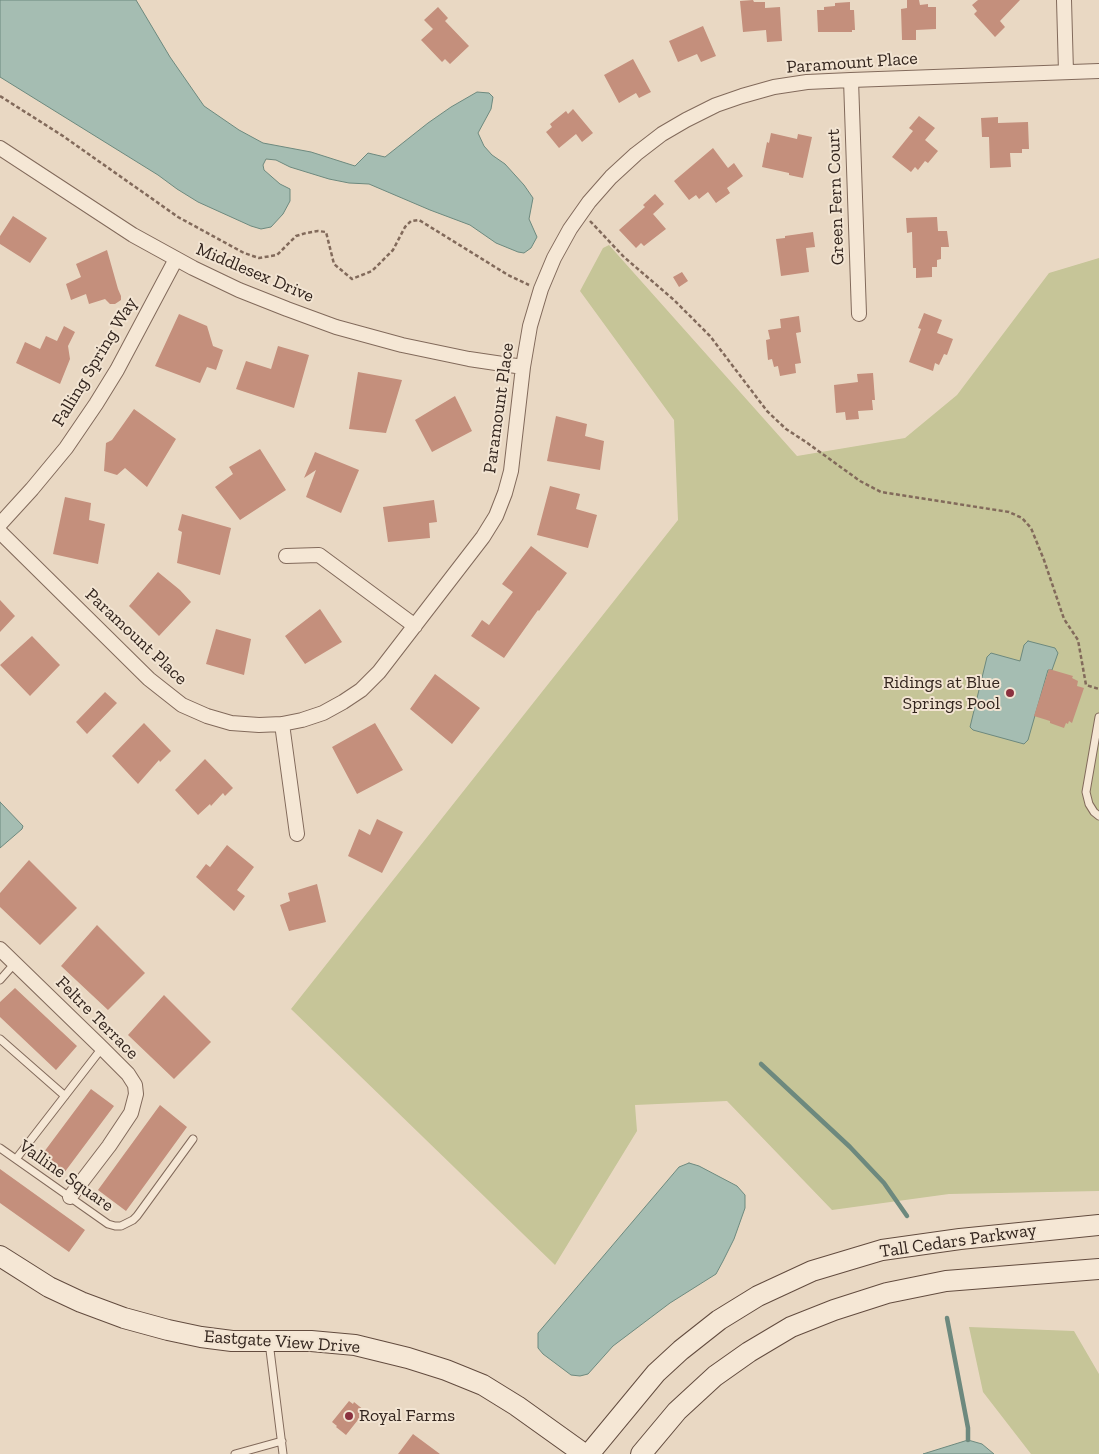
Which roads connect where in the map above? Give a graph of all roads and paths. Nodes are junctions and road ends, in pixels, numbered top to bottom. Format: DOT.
graph roads {
  1 [pos="1064,0"];
  2 [pos="1099,71"];
  3 [pos="1066,72"];
  4 [pos="851,80"];
  5 [pos="0,96"];
  6 [pos="0,148"];
  7 [pos="581,214"];
  8 [pos="176,259"];
  9 [pos="541,289"];
  10 [pos="859,314"];
  11 [pos="523,367"];
  12 [pos="0,524"];
  13 [pos="0,532"];
  14 [pos="286,556"];
  15 [pos="415,626"];
  16 [pos="1099,690"];
  17 [pos="1099,717"];
  18 [pos="282,724"];
  19 [pos="1099,816"];
  20 [pos="297,834"];
  21 [pos="0,949"];
  22 [pos="15,964"];
  23 [pos="0,980"];
  24 [pos="0,1038"];
  25 [pos="102,1048"];
  26 [pos="65,1096"];
  27 [pos="193,1139"];
  28 [pos="0,1148"];
  29 [pos="16,1159"];
  30 [pos="70,1197"];
  31 [pos="1099,1225"];
  32 [pos="0,1256"];
  33 [pos="1099,1269"];
  34 [pos="269,1341"];
  35 [pos="282,1441"];
  36 [pos="236,1454"];
  37 [pos="283,1454"];
  38 [pos="584,1454"];
  39 [pos="589,1454"];
  40 [pos="641,1454"];
  1 -- 3 [label="street"];
  2 -- 3 [label="street, Paramount Place"];
  3 -- 4 [label="street, Paramount Place"];
  4 -- 7 [label="street, Paramount Place"];
  4 -- 10 [label="street, Green Fern Court"];
  5 -- 9 [label="path"];
  6 -- 8 [label="street, Middlesex Drive"];
  7 -- 9 [label="street, Paramount Place"];
  7 -- 16 [label="path"];
  8 -- 11 [label="street, Middlesex Drive"];
  8 -- 12 [label="street, Falling Spring Way"];
  9 -- 11 [label="street, Paramount Place"];
  11 -- 15 [label="street, Paramount Place"];
  13 -- 18 [label="street, Paramount Place"];
  14 -- 15 [label="street"];
  15 -- 18 [label="street, Paramount Place"];
  17 -- 19 [label="lane"];
  18 -- 20 [label="street"];
  21 -- 22 [label="street, Feltre Terrace"];
  22 -- 23 [label="lane"];
  22 -- 25 [label="street, Feltre Terrace"];
  24 -- 26 [label="lane"];
  25 -- 26 [label="lane"];
  25 -- 30 [label="street, Feltre Terrace"];
  26 -- 29 [label="lane"];
  27 -- 30 [label="lane, Valline Square"];
  28 -- 29 [label="lane, Valline Square"];
  29 -- 30 [label="lane, Valline Square"];
  31 -- 39 [label="main road, Tall Cedars Parkway"];
  32 -- 34 [label="main road, Eastgate View Drive"];
  33 -- 40 [label="main road"];
  34 -- 35 [label="lane"];
  34 -- 38 [label="main road, Eastgate View Drive"];
  35 -- 36 [label="lane"];
  35 -- 37 [label="lane"];
}
